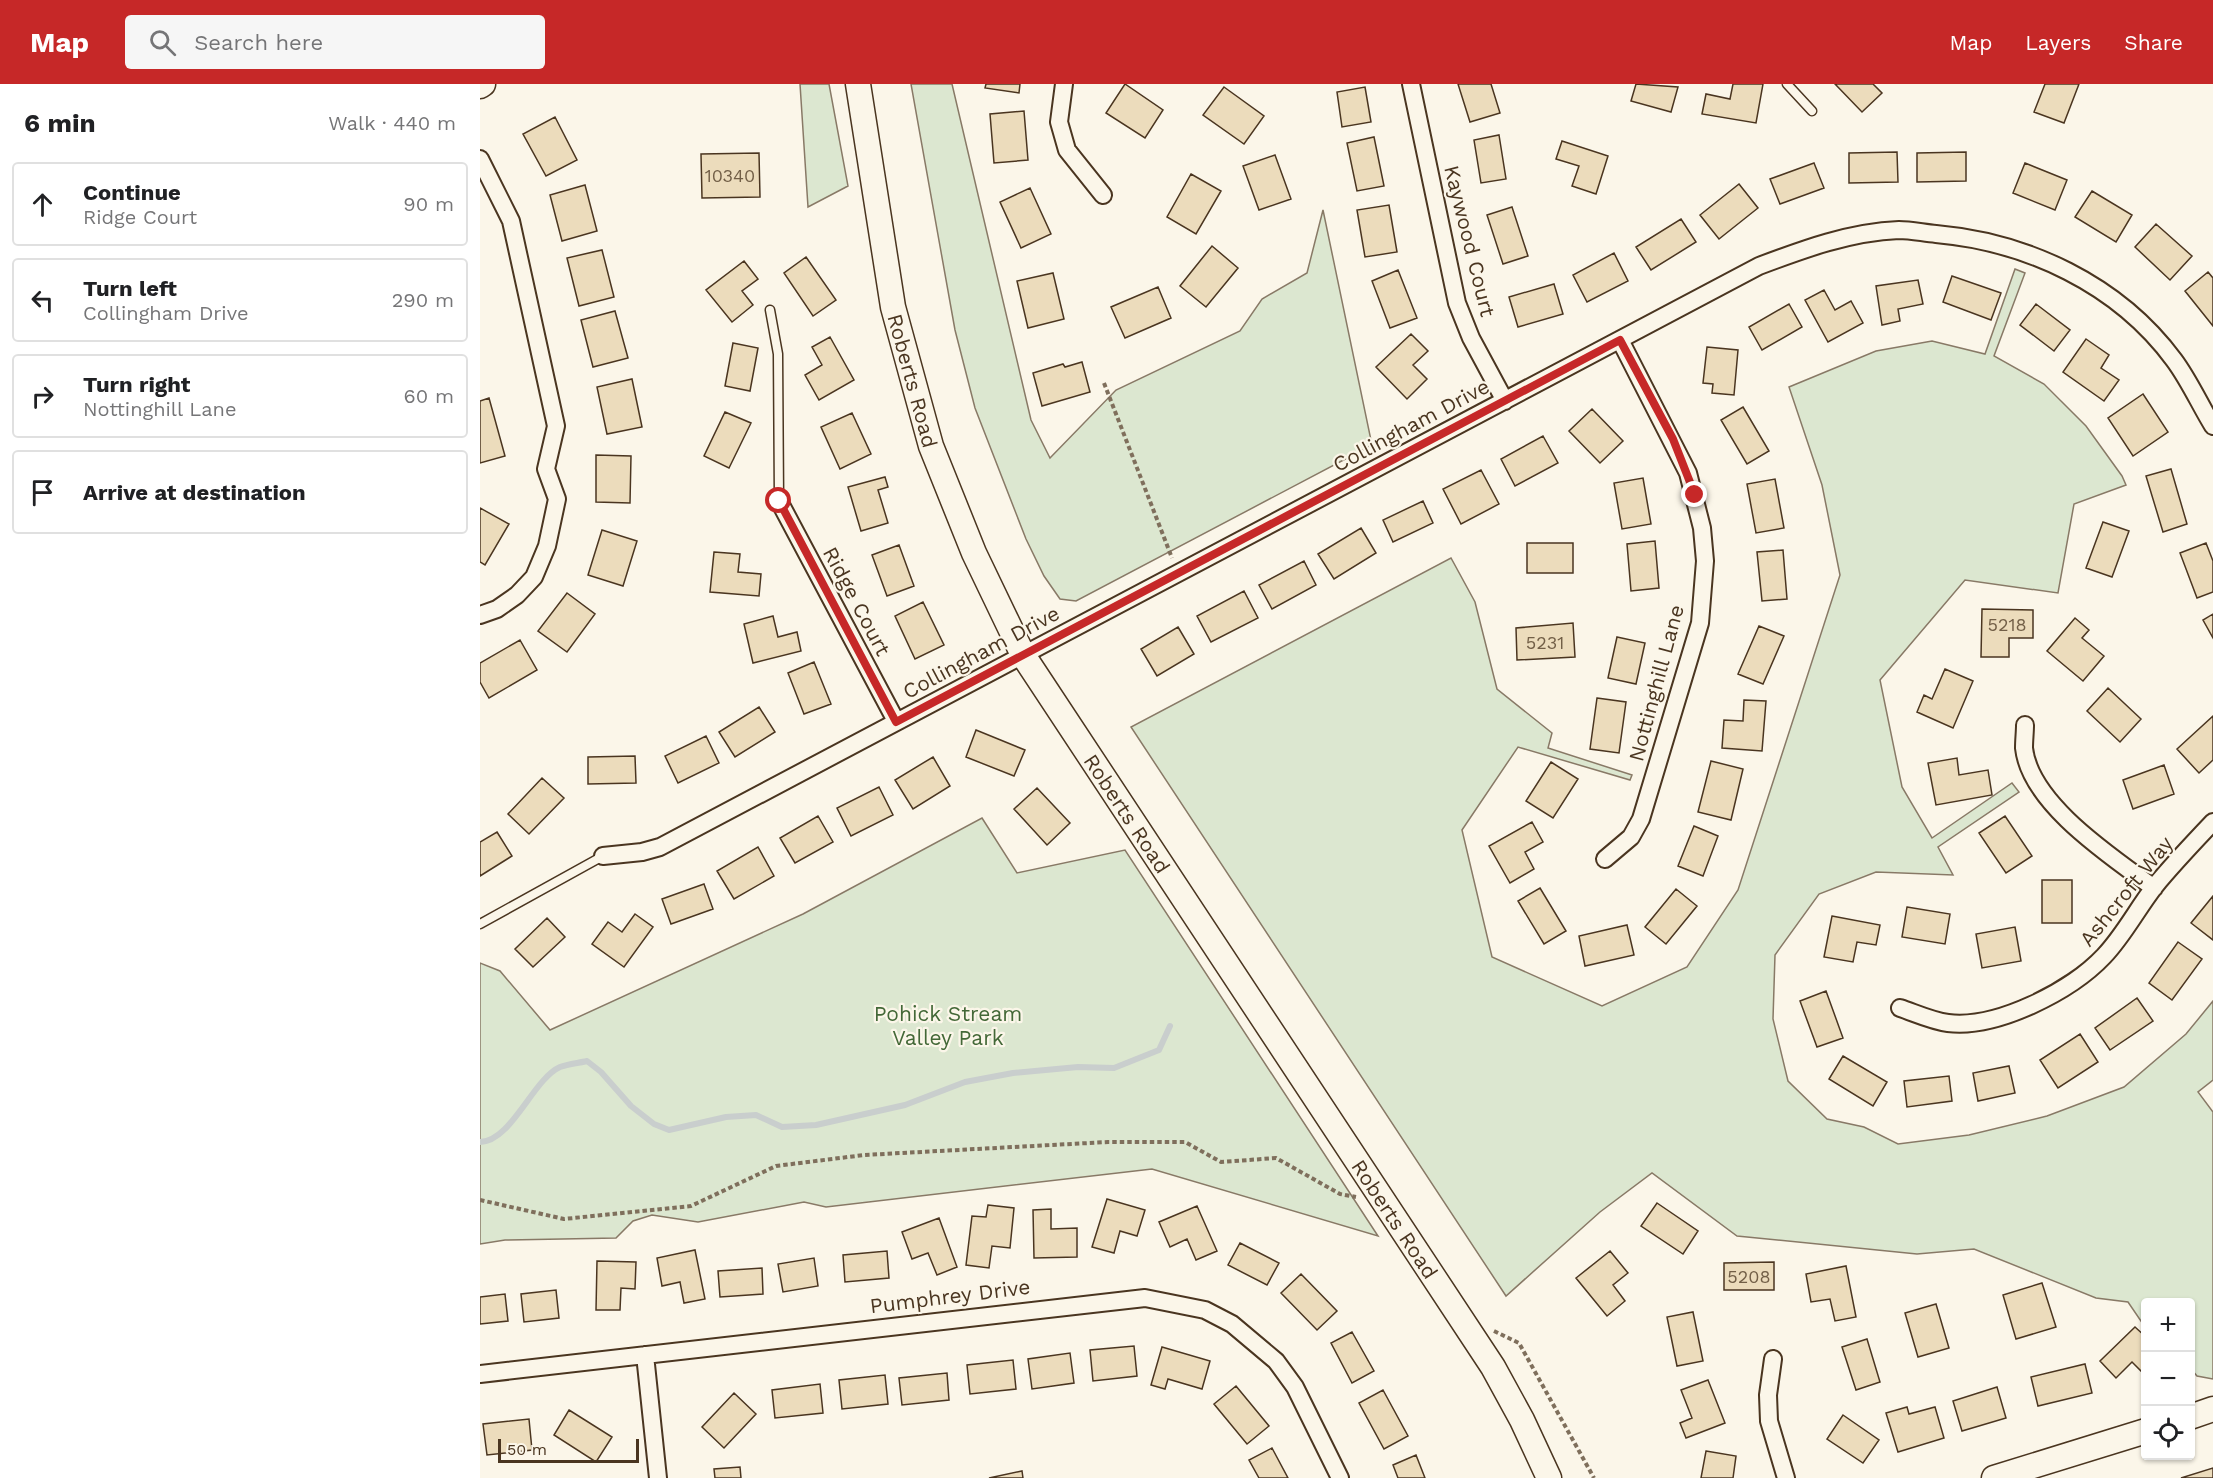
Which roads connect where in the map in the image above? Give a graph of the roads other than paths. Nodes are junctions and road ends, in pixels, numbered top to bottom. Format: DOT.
graph roads {
  1 [pos="858,84"];
  2 [pos="1064,84"];
  3 [pos="1411,84"];
  4 [pos="1787,84"];
  5 [pos="1812,111"];
  6 [pos="480,159"];
  7 [pos="1103,195"];
  8 [pos="770,310"];
  9 [pos="1620,340"];
  10 [pos="1505,401"];
  11 [pos="2213,426"];
  12 [pos="779,501"];
  13 [pos="480,615"];
  14 [pos="1023,656"];
  15 [pos="896,722"];
  16 [pos="2025,725"];
  17 [pos="2213,822"];
  18 [pos="603,856"];
  19 [pos="1605,860"];
  20 [pos="2154,888"];
  21 [pos="480,924"];
  22 [pos="1900,1008"];
  23 [pos="645,1355"];
  24 [pos="1773,1359"];
  25 [pos="480,1374"];
  26 [pos="2213,1409"];
  27 [pos="2195,1415"];
  28 [pos="2141,1432"];
  29 [pos="658,1478"];
  30 [pos="1340,1478"];
  31 [pos="1549,1478"];
  32 [pos="1786,1478"];
  33 [pos="1994,1478"];
  1 -- 14 [label="main road, Roberts Road"];
  2 -- 7 [label="street"];
  3 -- 10 [label="street, Kaywood Court"];
  4 -- 5 [label="lane"];
  6 -- 13 [label="street"];
  8 -- 12 [label="lane"];
  9 -- 10 [label="street, Collingham Drive"];
  9 -- 11 [label="street, Collingham Drive"];
  9 -- 19 [label="street, Nottinghill Lane"];
  10 -- 14 [label="street, Collingham Drive"];
  12 -- 15 [label="street, Ridge Court"];
  14 -- 15 [label="street, Collingham Drive"];
  14 -- 31 [label="main road, Roberts Road"];
  15 -- 18 [label="street, Collingham Drive"];
  16 -- 20 [label="street"];
  17 -- 20 [label="street, Ashcroft Way"];
  18 -- 21 [label="lane"];
  20 -- 22 [label="street, Ashcroft Way"];
  23 -- 25 [label="street, Pumphrey Drive"];
  23 -- 29 [label="street"];
  23 -- 30 [label="street, Pumphrey Drive"];
  24 -- 32 [label="street"];
  26 -- 27 [label="main road"];
  28 -- 33 [label="main road"];
}
